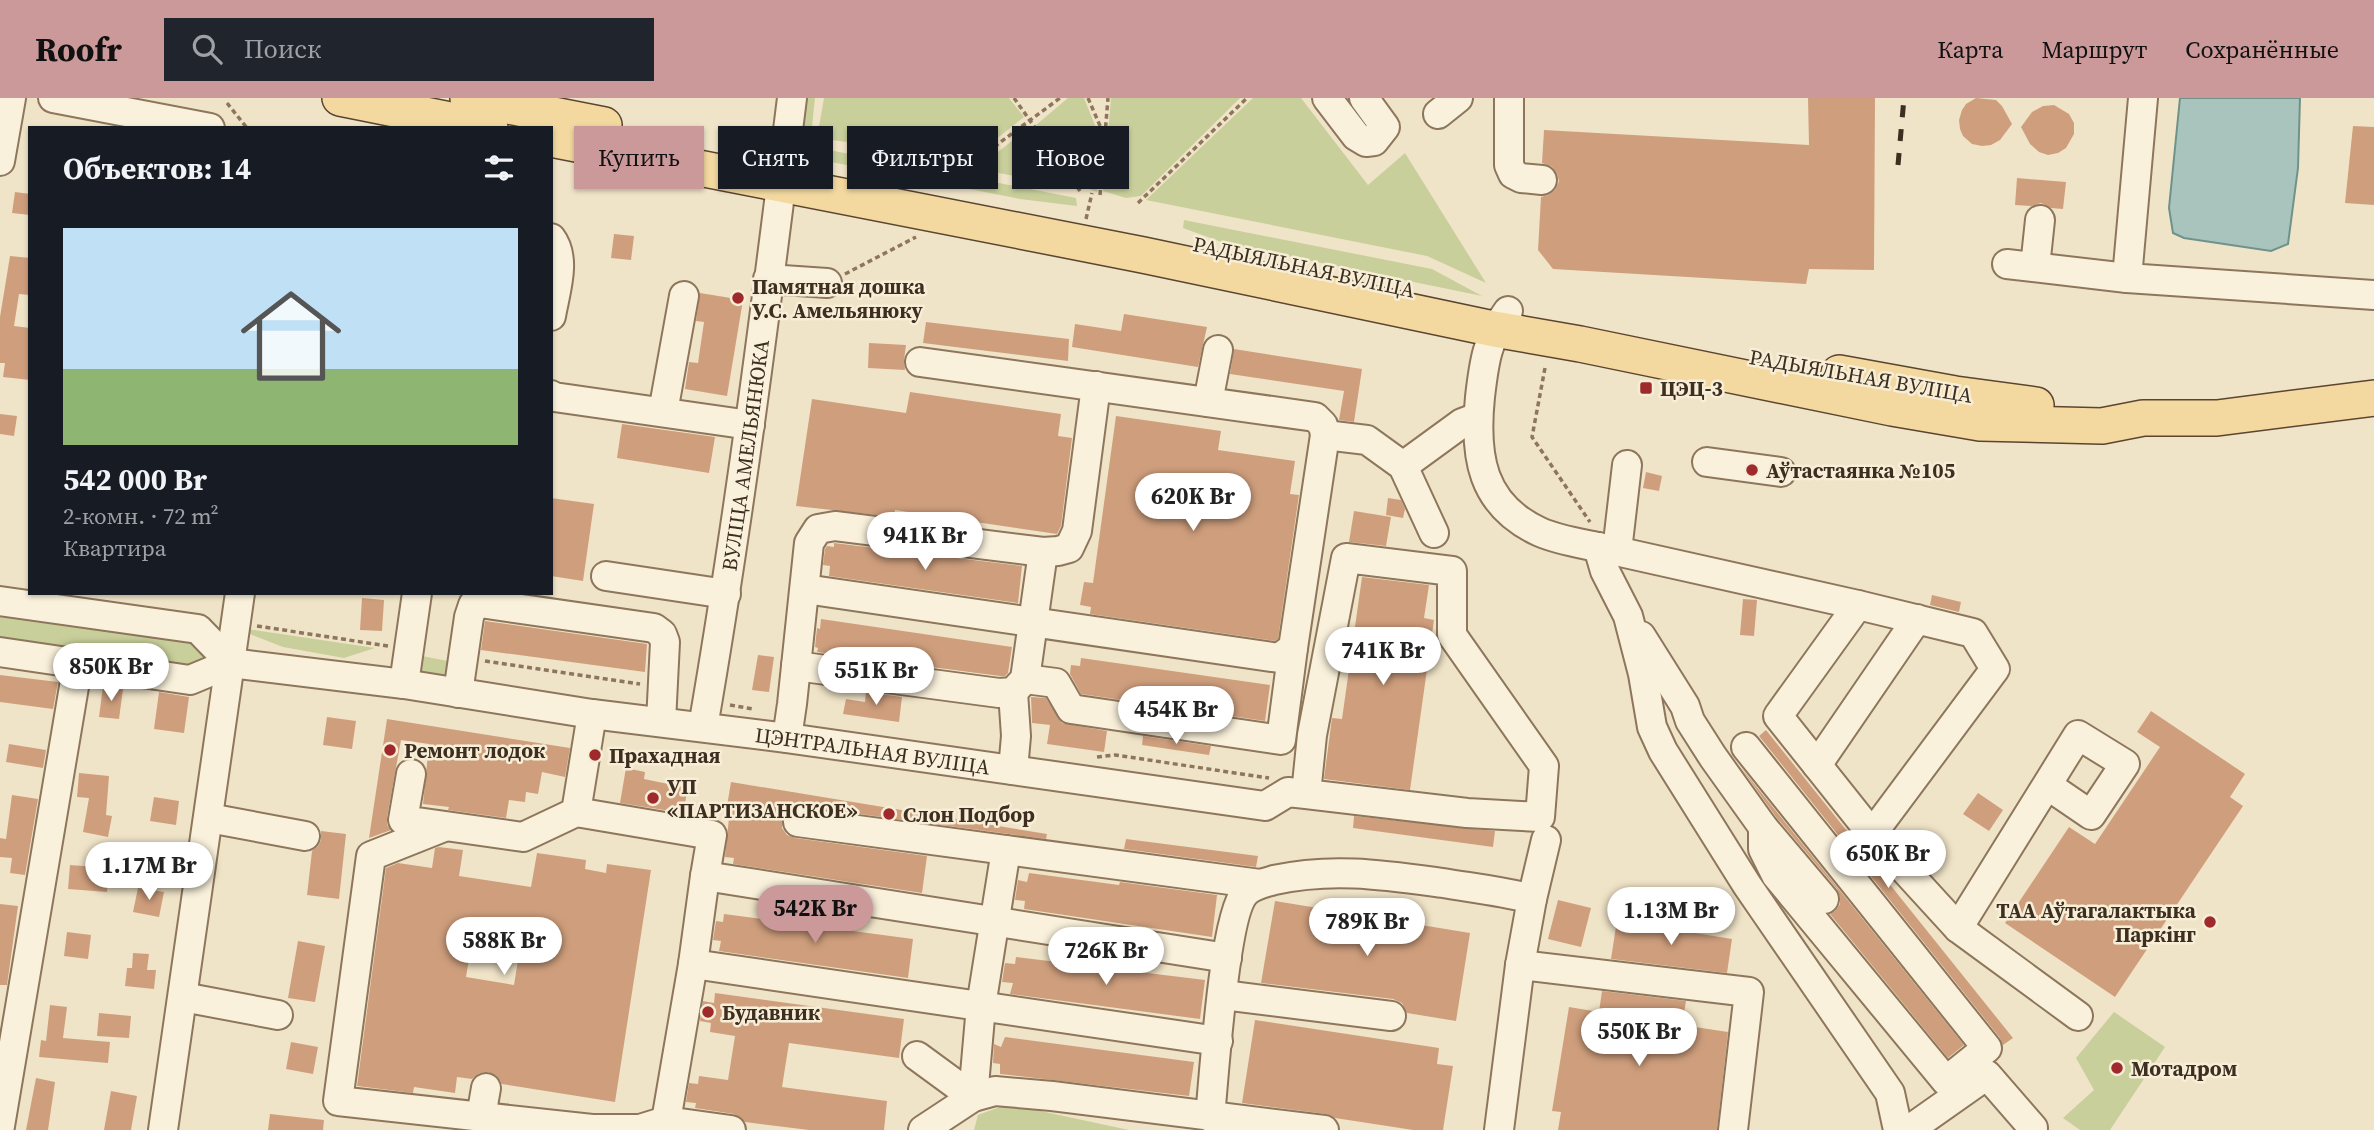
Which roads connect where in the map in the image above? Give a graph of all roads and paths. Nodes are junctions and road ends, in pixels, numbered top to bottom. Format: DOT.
graph roads {
  1 [pos="10,98"];
  2 [pos="53,98"];
  3 [pos="340,98"];
  4 [pos="792,98"];
  5 [pos="1014,98"];
  6 [pos="1060,98"];
  7 [pos="1088,98"];
  8 [pos="1108,98"];
  9 [pos="1247,98"];
  10 [pos="1327,98"];
  11 [pos="1364,98"];
  12 [pos="1508,98"];
  13 [pos="2143,98"];
  14 [pos="227,103"];
  15 [pos="483,113"];
  16 [pos="1030,120"];
  17 [pos="152,123"];
  18 [pos="187,126"];
  19 [pos="245,126"];
  20 [pos="550,126"];
  21 [pos="788,126"];
  22 [pos="1100,126"];
  23 [pos="1105,126"];
  24 [pos="553,127"];
  25 [pos="553,139"];
  26 [pos="998,144"];
  27 [pos="718,159"];
  28 [pos="0,161"];
  29 [pos="718,162"];
  30 [pos="833,176"];
  31 [pos="1542,180"];
  32 [pos="833,183"];
  33 [pos="780,189"];
  34 [pos="1092,189"];
  35 [pos="1089,200"];
  36 [pos="1138,203"];
  37 [pos="2040,220"];
  38 [pos="917,237"];
  39 [pos="553,241"];
  40 [pos="2007,264"];
  41 [pos="2035,267"];
  42 [pos="2127,278"];
  43 [pos="768,279"];
  44 [pos="827,283"];
  45 [pos="2374,295"];
  46 [pos="684,296"];
  47 [pos="553,304"];
  48 [pos="1501,320"];
  49 [pos="1218,350"];
  50 [pos="920,362"];
  51 [pos="1545,368"];
  52 [pos="1096,386"];
  53 [pos="553,396"];
  54 [pos="2374,398"];
  55 [pos="1208,402"];
  56 [pos="663,412"];
  57 [pos="1478,416"];
  58 [pos="750,425"];
  59 [pos="1325,435"];
  60 [pos="1707,461"];
  61 [pos="1627,465"];
  62 [pos="1403,466"];
  63 [pos="1781,472"];
  64 [pos="1434,533"];
  65 [pos="1611,545"];
  66 [pos="1043,552"];
  67 [pos="606,576"];
  68 [pos="804,589"];
  69 [pos="726,594"];
  70 [pos="240,595"];
  71 [pos="417,595"];
  72 [pos="0,601"];
  73 [pos="83,603"];
  74 [pos="1858,605"];
  75 [pos="1628,616"];
  76 [pos="1917,620"];
  77 [pos="1034,622"];
  78 [pos="1293,648"];
  79 [pos="0,652"];
  80 [pos="78,663"];
  81 [pos="231,663"];
  82 [pos="796,666"];
  83 [pos="404,684"];
  84 [pos="1019,685"];
  85 [pos="458,693"];
  86 [pos="592,714"];
  87 [pos="661,722"];
  88 [pos="703,727"];
  89 [pos="787,738"];
  90 [pos="1746,747"];
  91 [pos="1817,765"];
  92 [pos="1013,770"];
  93 [pos="411,774"];
  94 [pos="2047,785"];
  95 [pos="1306,794"];
  96 [pos="576,812"];
  97 [pos="209,818"];
  98 [pos="799,822"];
  99 [pos="447,826"];
  100 [pos="1763,827"];
  101 [pos="1872,834"];
  102 [pos="305,836"];
  103 [pos="1546,840"];
  104 [pos="1006,850"];
  105 [pos="705,876"];
  106 [pos="1260,884"];
  107 [pos="1532,899"];
  108 [pos="1824,899"];
  109 [pos="994,923"];
  110 [pos="1958,928"];
  111 [pos="1227,958"];
  112 [pos="693,964"];
  113 [pos="1520,965"];
  114 [pos="1223,995"];
  115 [pos="183,997"];
  116 [pos="981,1006"];
  117 [pos="278,1015"];
  118 [pos="1391,1016"];
  119 [pos="2078,1016"];
  120 [pos="1218,1041"];
  121 [pos="917,1056"];
  122 [pos="486,1088"];
  123 [pos="973,1097"];
  124 [pos="481,1117"];
  125 [pos="1210,1117"];
  126 [pos="666,1121"];
  127 [pos="0,1126"];
  128 [pos="1907,1128"];
  129 [pos="2033,1128"];
  130 [pos="163,1130"];
  131 [pos="731,1130"];
  132 [pos="923,1130"];
  133 [pos="1324,1130"];
  134 [pos="1499,1130"];
  135 [pos="1733,1130"];
  1 -- 28 [label="street"];
  2 -- 17 [label="street"];
  3 -- 15 [label="main road, РАДЫЯЛЬНАЯ ВУЛІЦА"];
  4 -- 21 [label="street, ВУЛІЦА АМЕЛЬЯНЮКА"];
  5 -- 16 [label="path"];
  6 -- 16 [label="path"];
  7 -- 22 [label="path"];
  8 -- 23 [label="path"];
  9 -- 36 [label="path"];
  10 -- 11 [label="street"];
  12 -- 31 [label="street"];
  13 -- 42 [label="street"];
  14 -- 19 [label="path"];
  15 -- 20 [label="main road, РАДЫЯЛЬНАЯ ВУЛІЦА"];
  16 -- 26 [label="path"];
  16 -- 35 [label="path"];
  17 -- 18 [label="street"];
  24 -- 27 [label="main road, РАДЫЯЛЬНАЯ ВУЛІЦА"];
  25 -- 29 [label="main road, РАДЫЯЛЬНАЯ ВУЛІЦА"];
  30 -- 35 [label="main road, РАДЫЯЛЬНАЯ ВУЛІЦА"];
  32 -- 48 [label="main road, РАДЫЯЛЬНАЯ ВУЛІЦА"];
  33 -- 43 [label="street, ВУЛІЦА АМЕЛЬЯНЮКА"];
  34 -- 35 [label="path"];
  35 -- 48 [label="main road, РАДЫЯЛЬНАЯ ВУЛІЦА"];
  37 -- 41 [label="street"];
  38 -- 44 [label="path"];
  39 -- 47 [label="street"];
  40 -- 41 [label="street"];
  41 -- 42 [label="street"];
  42 -- 45 [label="street"];
  43 -- 44 [label="street"];
  43 -- 58 [label="street, ВУЛІЦА АМЕЛЬЯНЮКА"];
  46 -- 56 [label="street"];
  48 -- 54 [label="main road, РАДЫЯЛЬНАЯ ВУЛІЦА"];
  48 -- 57 [label="street"];
  49 -- 55 [label="street"];
  50 -- 52 [label="street"];
  51 -- 65 [label="path"];
  52 -- 55 [label="street"];
  52 -- 66 [label="street"];
  53 -- 56 [label="street"];
  55 -- 59 [label="street"];
  56 -- 58 [label="street"];
  57 -- 62 [label="street"];
  57 -- 65 [label="street"];
  58 -- 69 [label="street, ВУЛІЦА АМЕЛЬЯНЮКА"];
  59 -- 62 [label="street"];
  59 -- 78 [label="street"];
  60 -- 63 [label="street"];
  61 -- 65 [label="street"];
  62 -- 64 [label="street"];
  65 -- 74 [label="street"];
  65 -- 75 [label="street"];
  66 -- 68 [label="street"];
  66 -- 77 [label="street"];
  67 -- 69 [label="street"];
  68 -- 77 [label="street"];
  68 -- 82 [label="street"];
  69 -- 88 [label="street, ВУЛІЦА АМЕЛЬЯНЮКА"];
  70 -- 81 [label="street"];
  71 -- 83 [label="street"];
  72 -- 73 [label="street"];
  73 -- 81 [label="street"];
  74 -- 76 [label="street"];
  74 -- 91 [label="street"];
  75 -- 100 [label="street"];
  75 -- 128 [label="street"];
  76 -- 91 [label="street"];
  76 -- 101 [label="street"];
  77 -- 78 [label="street"];
  77 -- 84 [label="street"];
  78 -- 84 [label="street"];
  79 -- 80 [label="street, ЦЭНТРАЛЬНАЯ ВУЛІЦА"];
  80 -- 81 [label="street, ЦЭНТРАЛЬНАЯ ВУЛІЦА"];
  80 -- 127 [label="street"];
  81 -- 83 [label="street, ЦЭНТРАЛЬНАЯ ВУЛІЦА"];
  81 -- 97 [label="street"];
  82 -- 84 [label="street"];
  82 -- 89 [label="street"];
  83 -- 85 [label="street, ЦЭНТРАЛЬНАЯ ВУЛІЦА"];
  84 -- 92 [label="street"];
  85 -- 86 [label="street, ЦЭНТРАЛЬНАЯ ВУЛІЦА"];
  85 -- 87 [label="street"];
  86 -- 87 [label="street, ЦЭНТРАЛЬНАЯ ВУЛІЦА"];
  86 -- 96 [label="street"];
  87 -- 88 [label="street, ЦЭНТРАЛЬНАЯ ВУЛІЦА"];
  88 -- 89 [label="street, ЦЭНТРАЛЬНАЯ ВУЛІЦА"];
  89 -- 92 [label="street, ЦЭНТРАЛЬНАЯ ВУЛІЦА"];
  90 -- 100 [label="street"];
  91 -- 101 [label="street"];
  92 -- 95 [label="street, ЦЭНТРАЛЬНАЯ ВУЛІЦА"];
  93 -- 99 [label="street"];
  94 -- 110 [label="street"];
  95 -- 95 [label="street"];
  96 -- 99 [label="street"];
  96 -- 105 [label="street"];
  97 -- 102 [label="street"];
  97 -- 115 [label="street"];
  98 -- 104 [label="street"];
  99 -- 124 [label="street"];
  100 -- 108 [label="street"];
  101 -- 110 [label="street"];
  103 -- 107 [label="street"];
  104 -- 106 [label="street"];
  104 -- 109 [label="street"];
  105 -- 109 [label="street"];
  105 -- 112 [label="street"];
  106 -- 107 [label="street"];
  106 -- 111 [label="street"];
  107 -- 113 [label="street"];
  109 -- 111 [label="street"];
  109 -- 116 [label="street"];
  110 -- 119 [label="street"];
  111 -- 114 [label="street"];
  112 -- 116 [label="street"];
  112 -- 126 [label="street"];
  113 -- 134 [label="street"];
  113 -- 135 [label="street"];
  114 -- 118 [label="street"];
  114 -- 120 [label="street"];
  115 -- 117 [label="street"];
  115 -- 130 [label="street"];
  116 -- 120 [label="street"];
  116 -- 123 [label="street"];
  120 -- 125 [label="street"];
  121 -- 123 [label="street"];
  122 -- 124 [label="street"];
  123 -- 125 [label="street"];
  123 -- 132 [label="street"];
  124 -- 126 [label="street"];
  125 -- 133 [label="street"];
  126 -- 131 [label="street"];
  128 -- 129 [label="street"];
}
